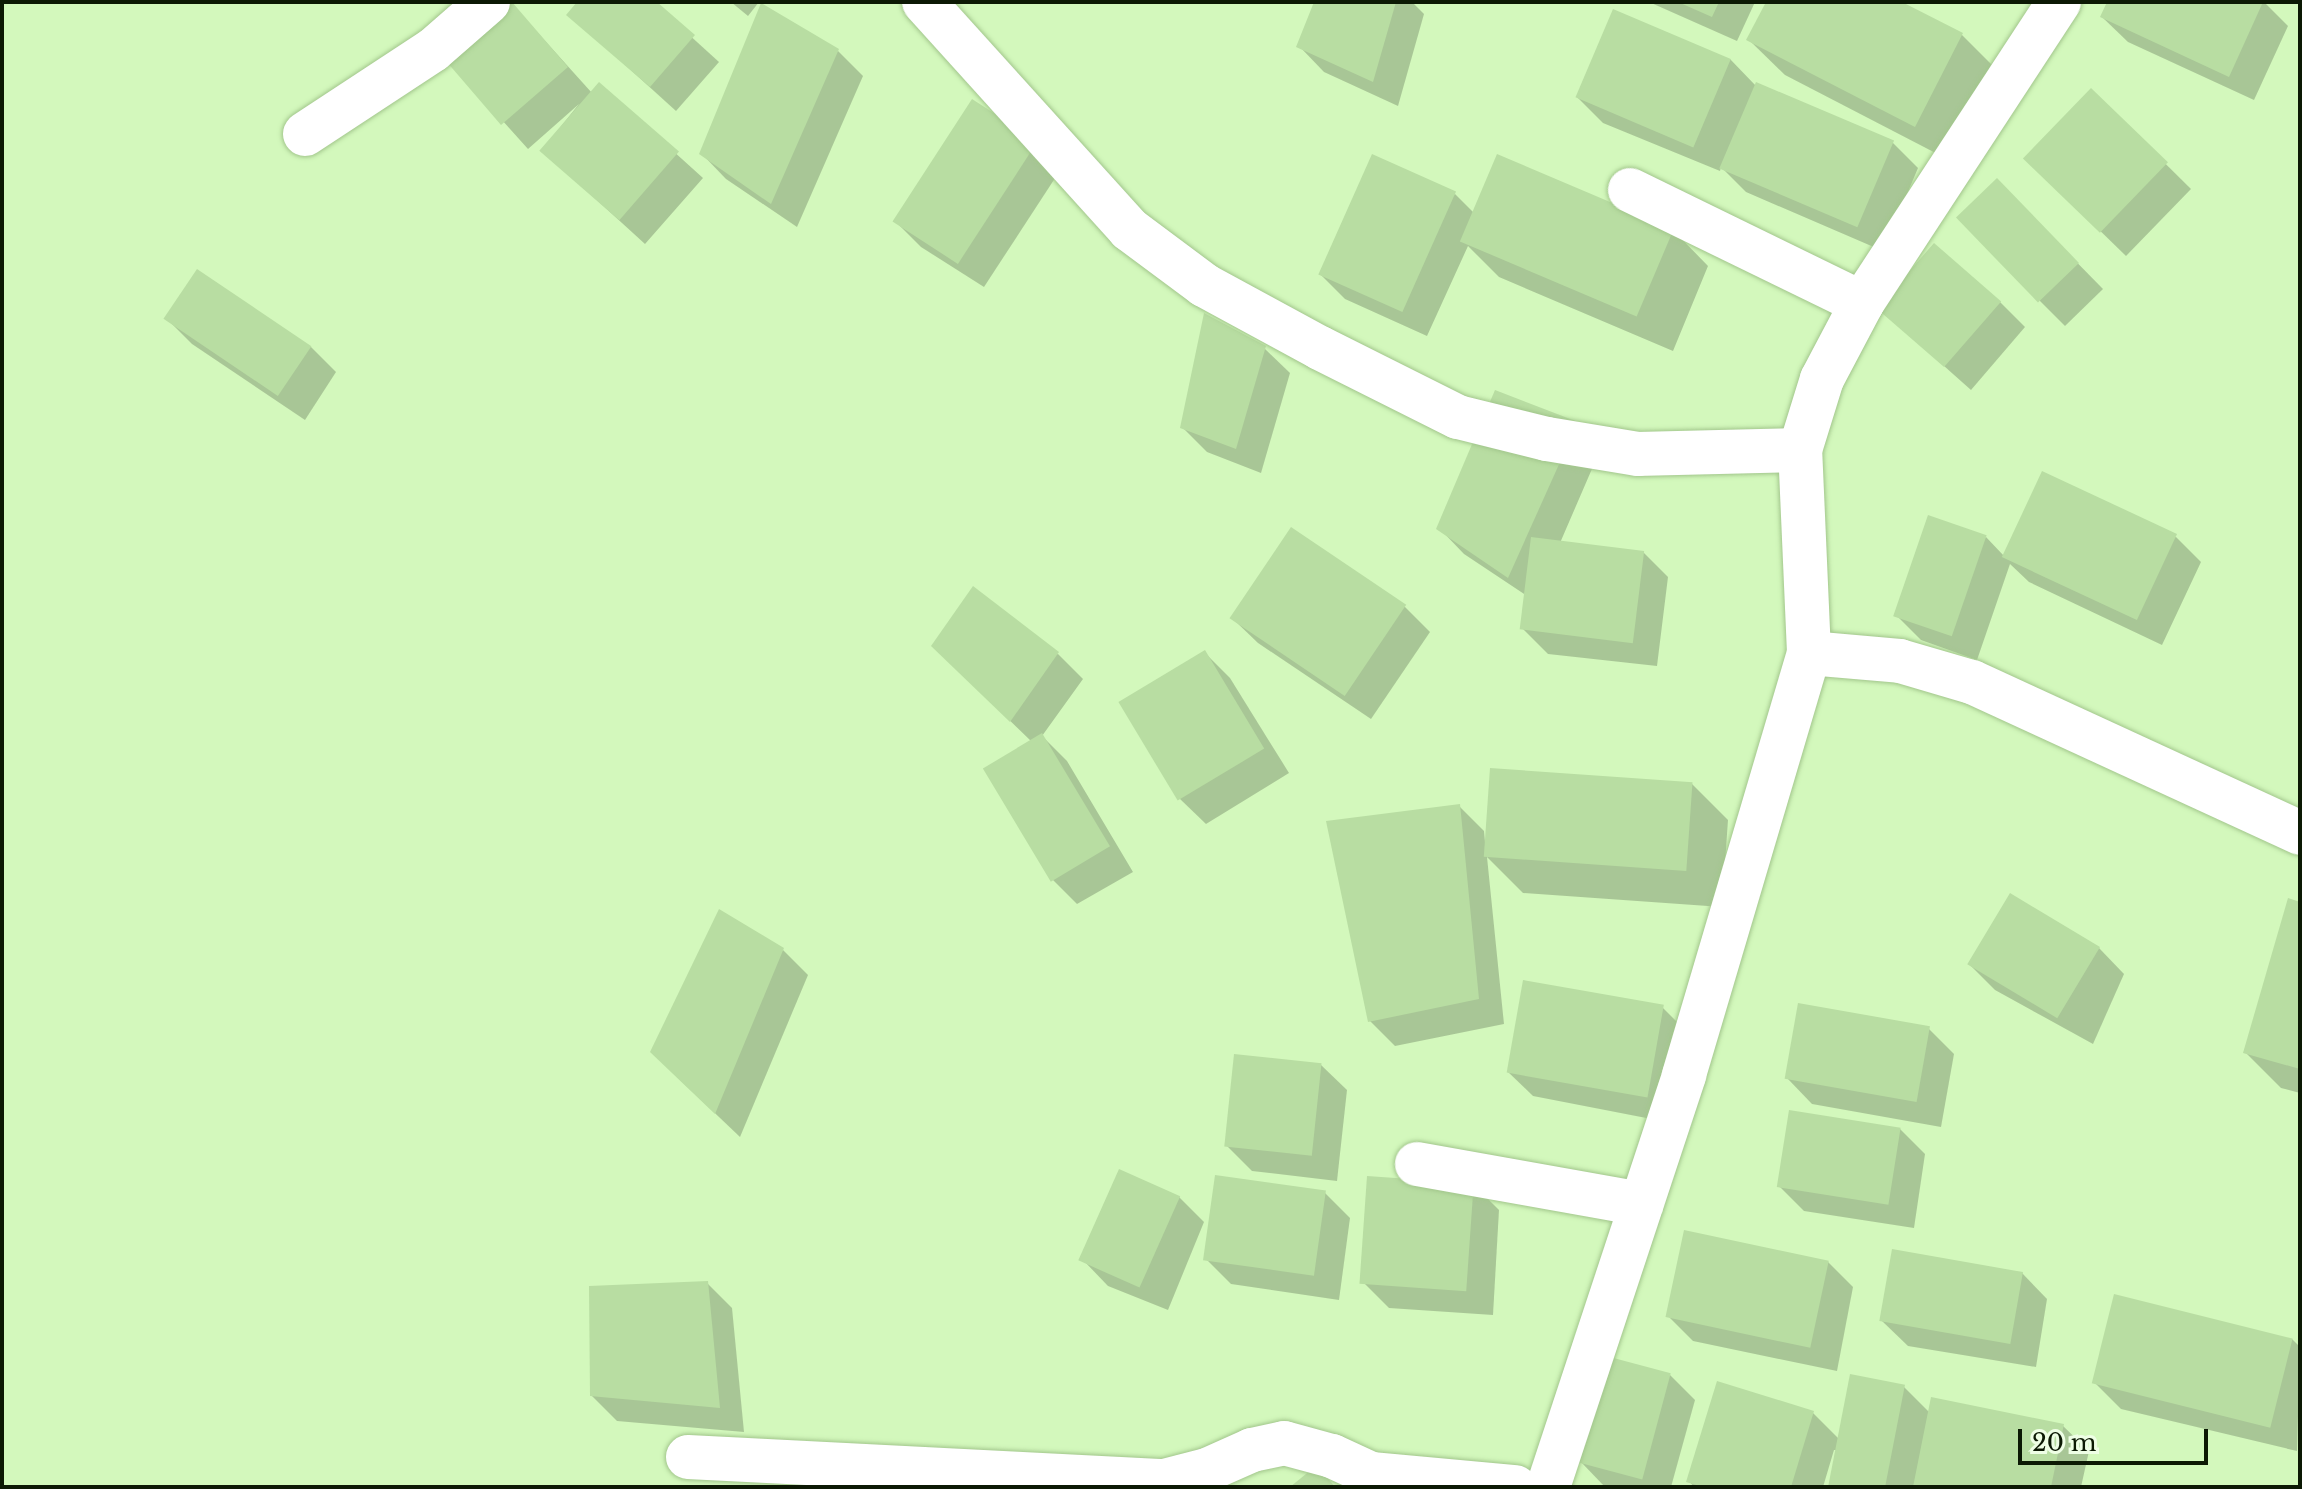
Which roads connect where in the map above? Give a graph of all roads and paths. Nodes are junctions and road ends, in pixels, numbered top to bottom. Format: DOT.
graph roads {
  1 [pos="488,2"];
  2 [pos="924,2"];
  3 [pos="2059,2"];
  4 [pos="305,134"];
  5 [pos="1630,190"];
  6 [pos="1862,303"];
  7 [pos="1800,450"];
  8 [pos="1809,653"];
  9 [pos="2300,833"];
  10 [pos="1417,1164"];
  11 [pos="1641,1204"];
  12 [pos="688,1457"];
  13 [pos="1515,1487"];
  14 [pos="1548,1487"];
  1 -- 4 [label="street"];
  2 -- 7 [label="street"];
  3 -- 6 [label="street"];
  5 -- 6 [label="street"];
  6 -- 7 [label="street"];
  7 -- 8 [label="street"];
  8 -- 9 [label="street"];
  8 -- 11 [label="street"];
  10 -- 11 [label="street"];
  11 -- 14 [label="street"];
  12 -- 13 [label="street"];
}
